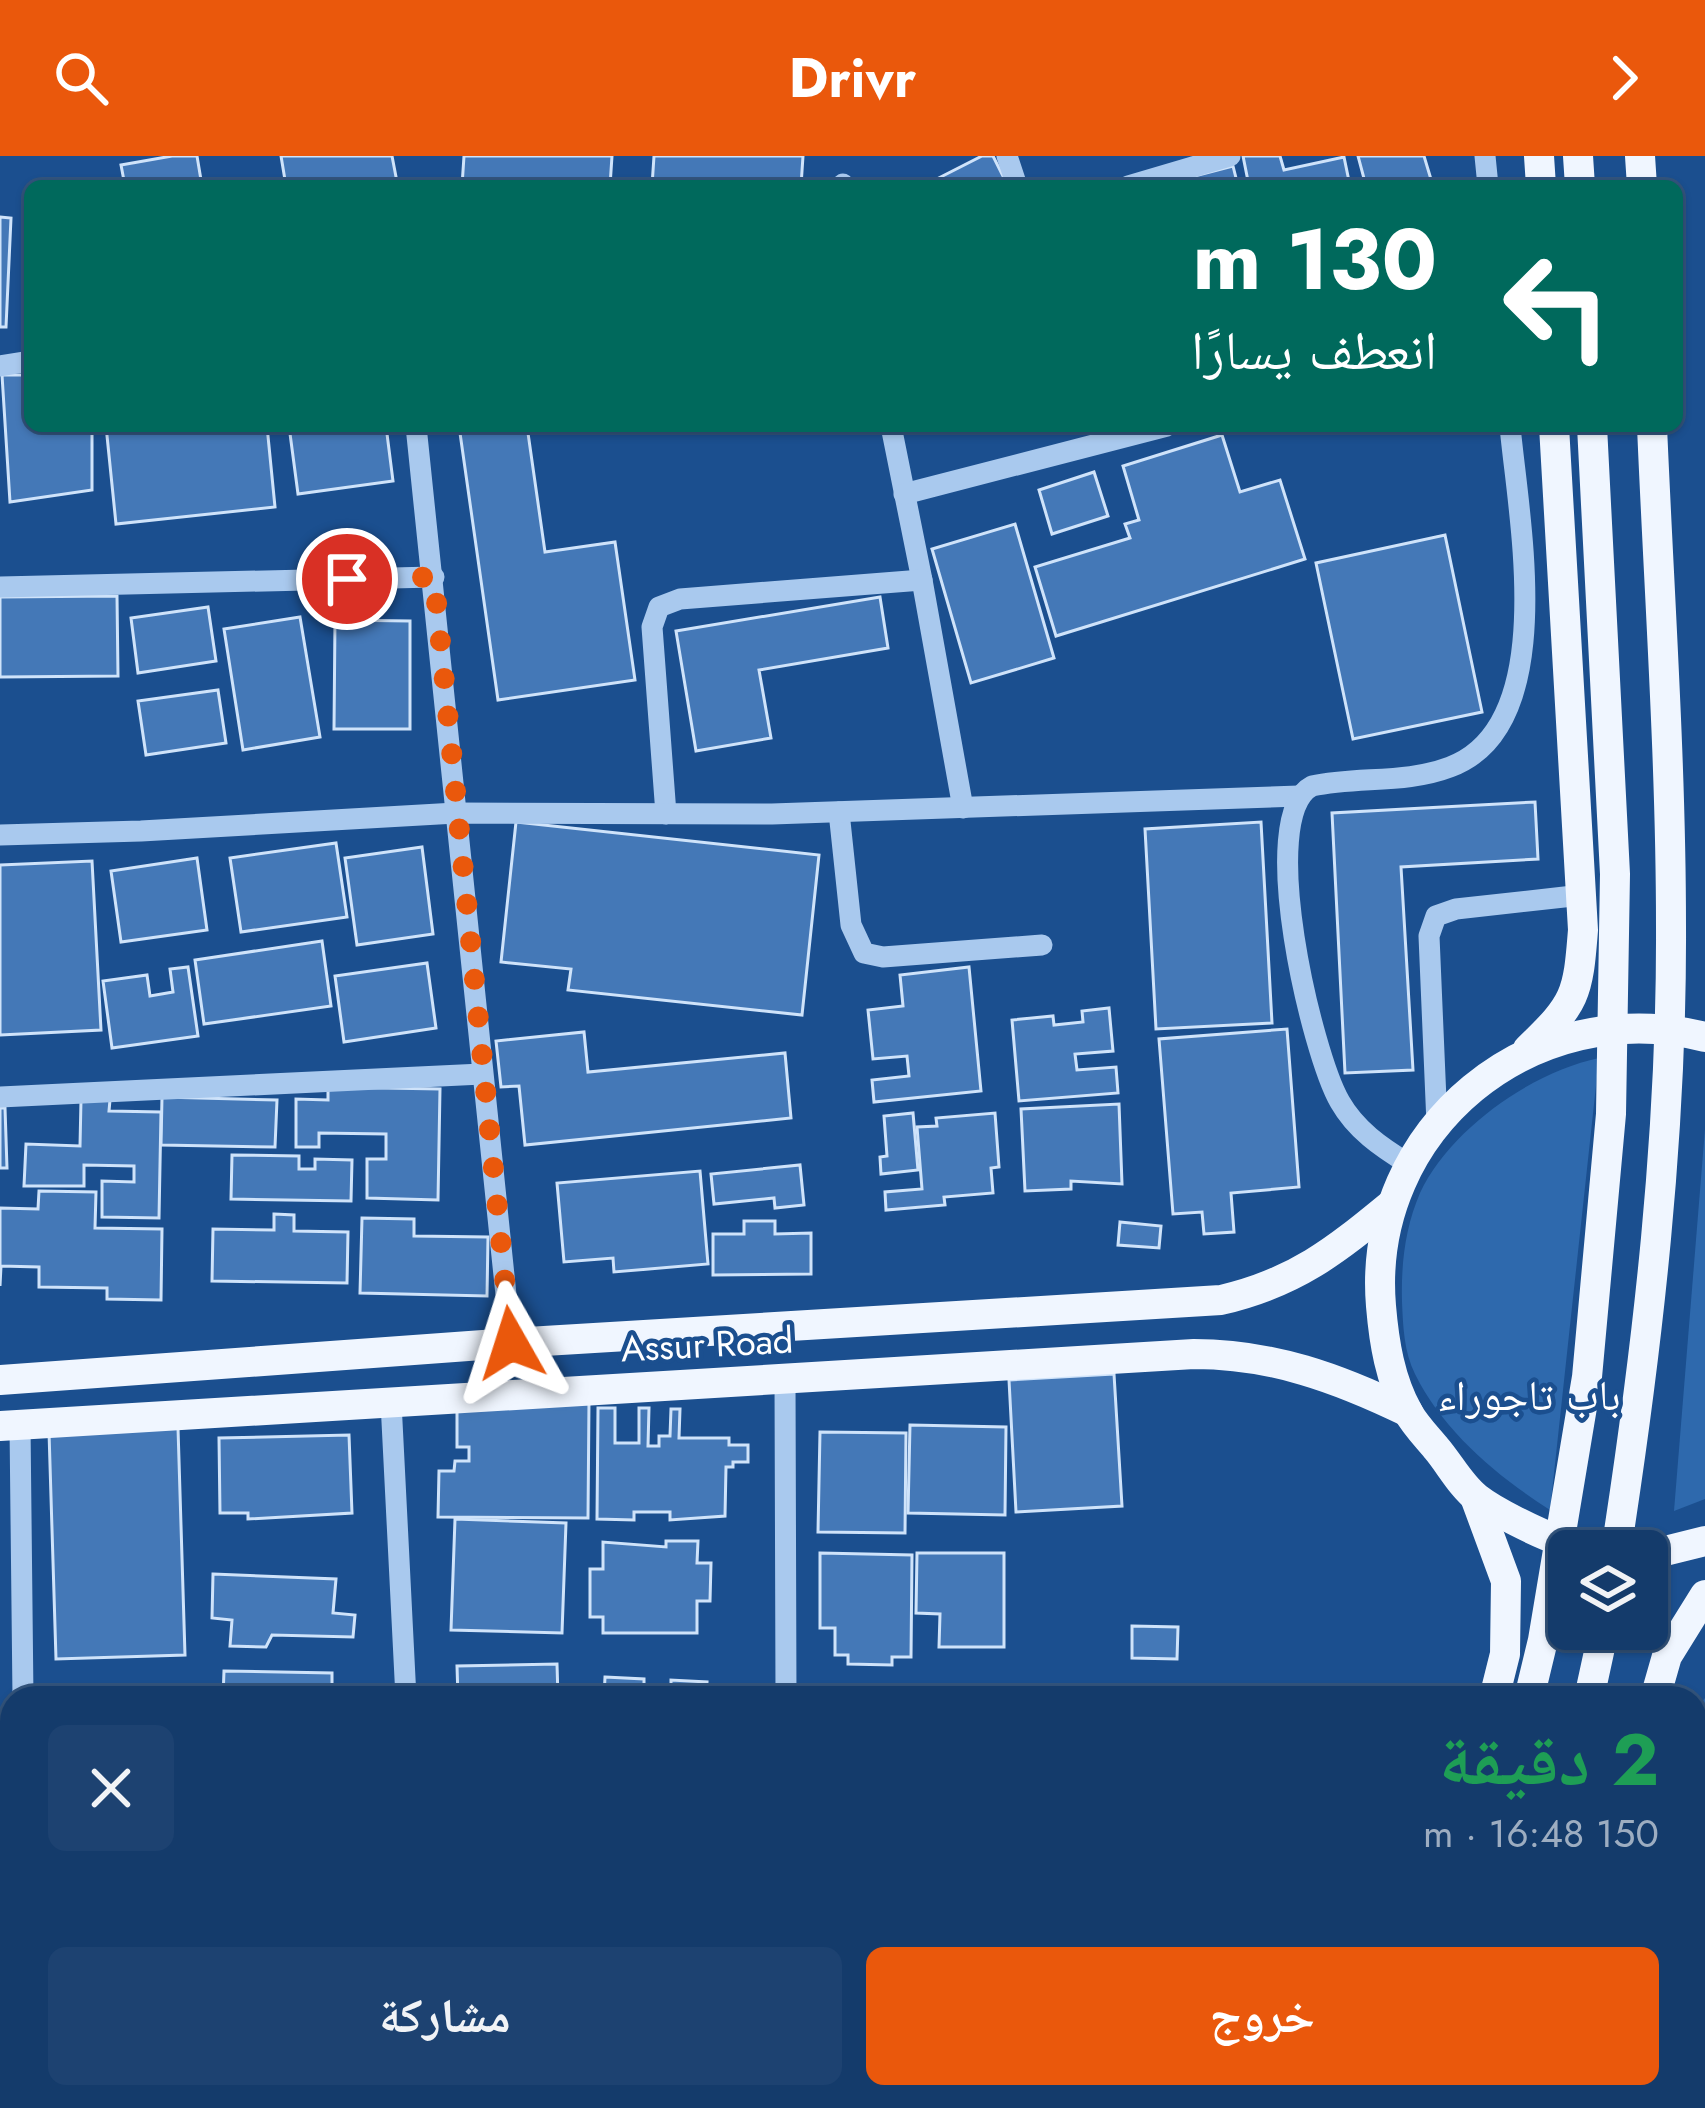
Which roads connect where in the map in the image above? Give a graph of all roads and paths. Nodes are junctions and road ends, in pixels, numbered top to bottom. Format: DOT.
graph roads {
  1 [pos="1230,156"];
  2 [pos="1148,180"];
  3 [pos="417,432"];
  4 [pos="892,432"];
  5 [pos="1143,432"];
  6 [pos="1511,432"];
  7 [pos="1554,432"];
  8 [pos="1592,432"];
  9 [pos="1652,432"];
  10 [pos="904,494"];
  11 [pos="434,577"];
  12 [pos="922,580"];
  13 [pos="0,587"];
  14 [pos="1299,796"];
  15 [pos="963,808"];
  16 [pos="839,812"];
  17 [pos="456,813"];
  18 [pos="666,814"];
  19 [pos="0,835"];
  20 [pos="1582,895"];
  21 [pos="1042,945"];
  22 [pos="1705,1037"];
  23 [pos="1522,1054"];
  24 [pos="482,1074"];
  25 [pos="0,1096"];
  26 [pos="1437,1124"];
  27 [pos="1407,1163"];
  28 [pos="1392,1204"];
  29 [pos="511,1343"];
  30 [pos="10,1379"];
  31 [pos="785,1379"];
  32 [pos="391,1402"];
  33 [pos="1408,1412"];
  34 [pos="10,1425"];
  35 [pos="1475,1497"];
  36 [pos="1619,1530"];
  37 [pos="1548,1535"];
  38 [pos="1705,1540"];
  39 [pos="1668,1550"];
  40 [pos="1705,1595"];
  41 [pos="1599,1650"];
  42 [pos="22,1686"];
  43 [pos="405,1686"];
  44 [pos="786,1686"];
  45 [pos="1497,1686"];
  46 [pos="1532,1686"];
  47 [pos="1592,1686"];
  48 [pos="1658,1686"];
  1 -- 2 [label="street"];
  3 -- 11 [label="street"];
  4 -- 10 [label="street"];
  5 -- 10 [label="street"];
  6 -- 14 [label="street"];
  7 -- 20 [label="main road"];
  8 -- 46 [label="main road, bridge"];
  9 -- 36 [label="main road, bridge"];
  10 -- 12 [label="street"];
  11 -- 13 [label="street"];
  11 -- 17 [label="street"];
  12 -- 15 [label="street"];
  12 -- 18 [label="street"];
  14 -- 15 [label="street"];
  14 -- 27 [label="street"];
  15 -- 16 [label="street"];
  16 -- 18 [label="street"];
  16 -- 21 [label="street"];
  17 -- 18 [label="street"];
  17 -- 19 [label="street"];
  17 -- 24 [label="street"];
  20 -- 23 [label="main road"];
  20 -- 26 [label="street"];
  22 -- 23 [label="main road"];
  23 -- 26 [label="main road"];
  24 -- 25 [label="street"];
  24 -- 29 [label="street"];
  26 -- 27 [label="main road"];
  27 -- 28 [label="main road"];
  28 -- 29 [label="main road, Assur Road"];
  28 -- 33 [label="main road"];
  29 -- 30 [label="main road, Assur Road"];
  31 -- 32 [label="main road, Assur Road"];
  31 -- 33 [label="main road, Assur Road"];
  31 -- 44 [label="street"];
  32 -- 34 [label="main road, Assur Road"];
  32 -- 43 [label="street"];
  33 -- 35 [label="main road"];
  34 -- 42 [label="street"];
  35 -- 37 [label="main road"];
  35 -- 45 [label="main road"];
  38 -- 39 [label="main road"];
  40 -- 48 [label="main road"];
  41 -- 47 [label="main road"];
}
